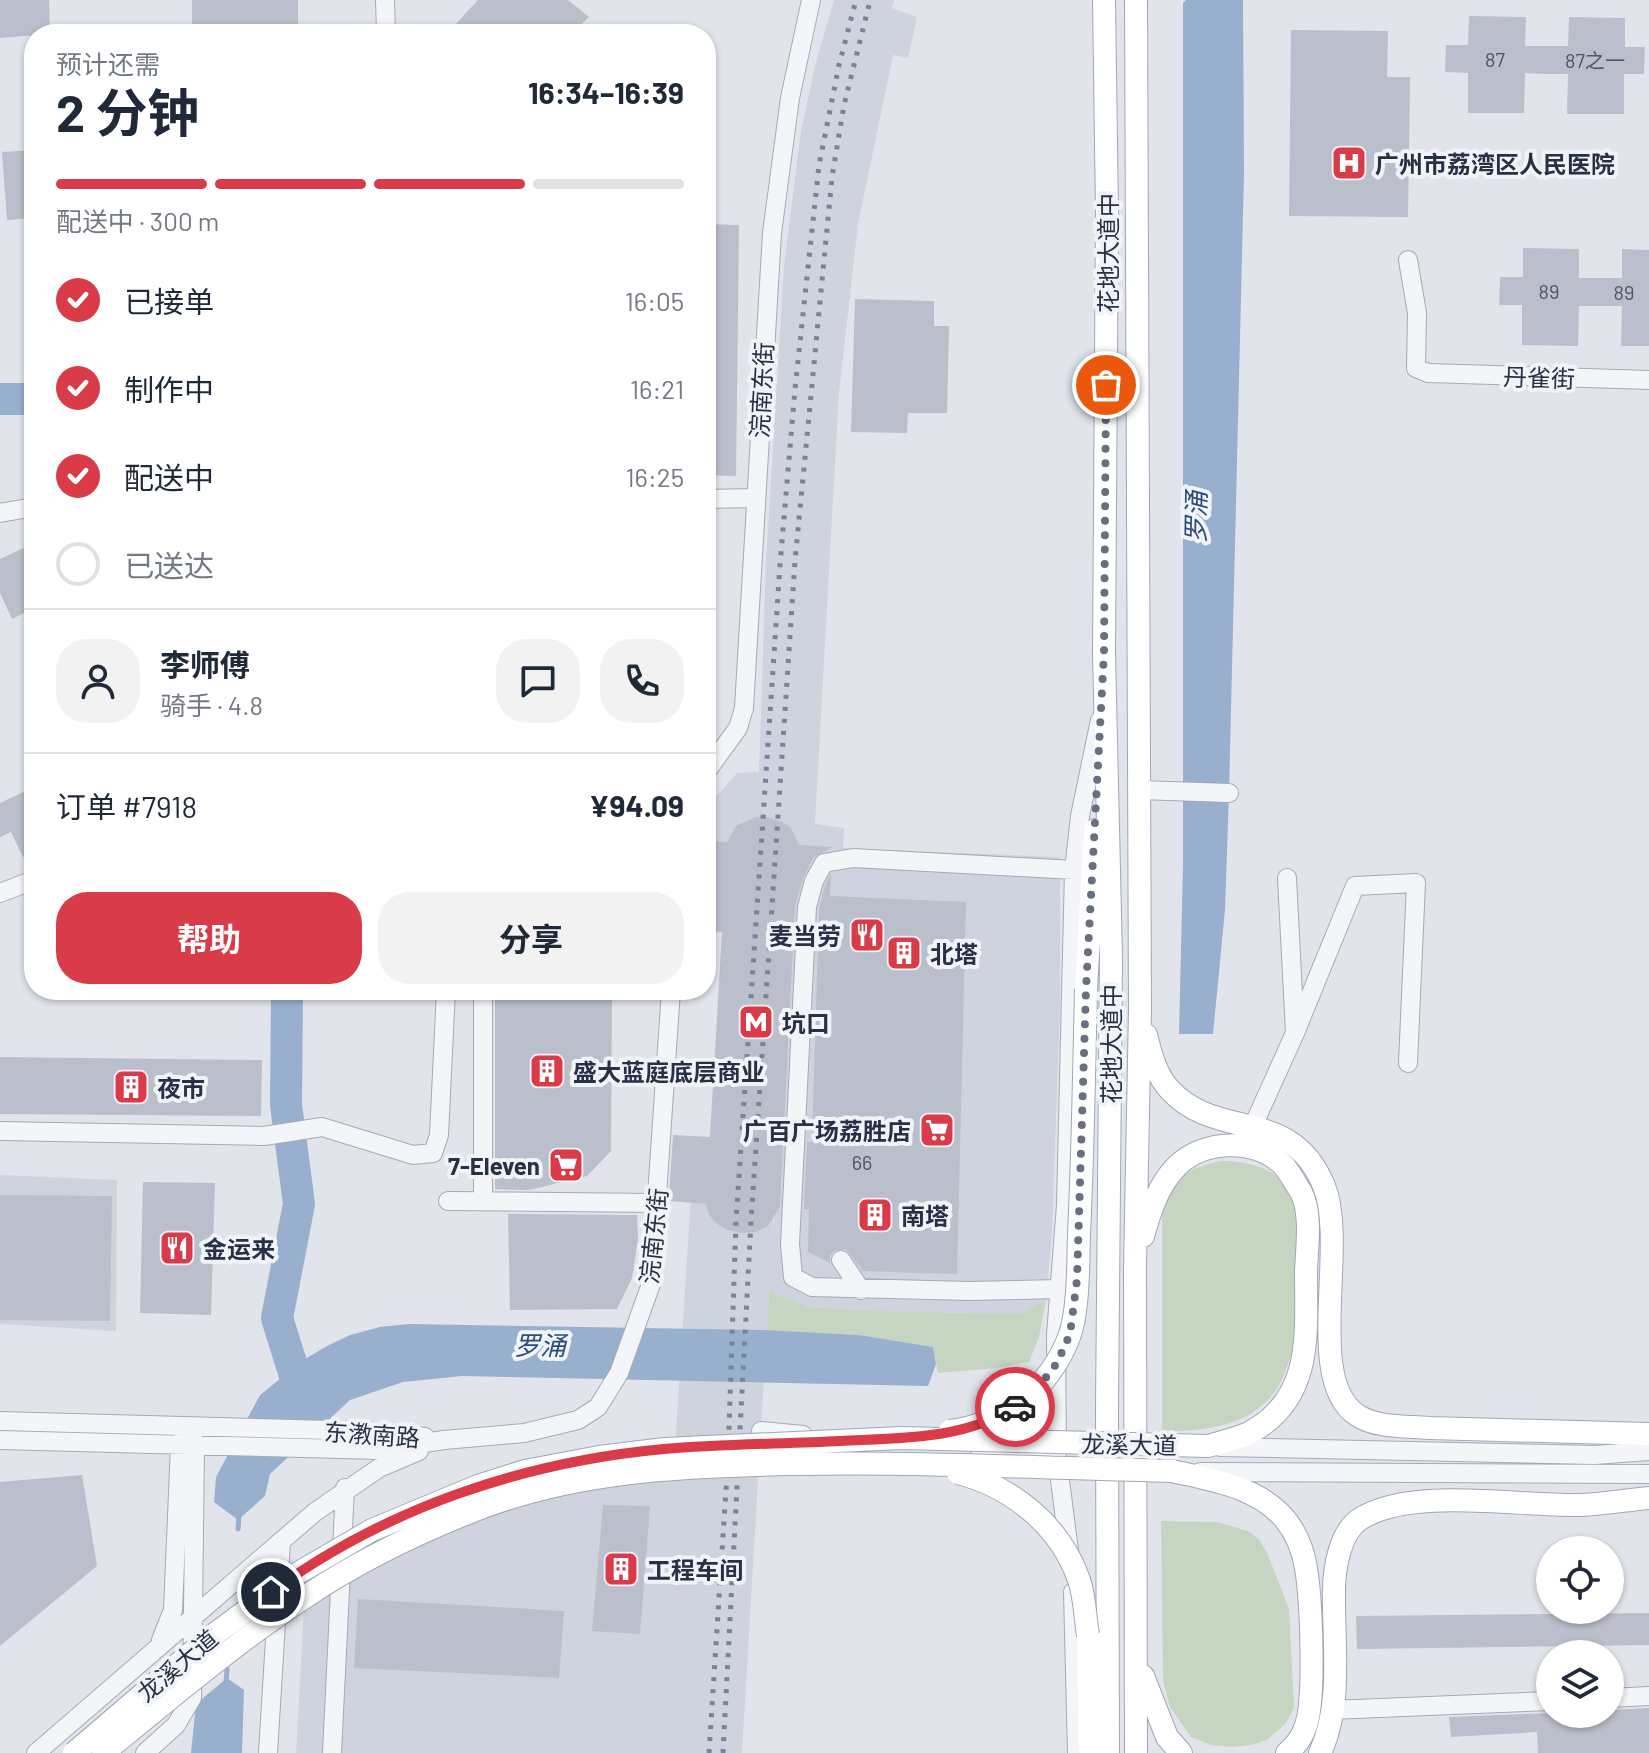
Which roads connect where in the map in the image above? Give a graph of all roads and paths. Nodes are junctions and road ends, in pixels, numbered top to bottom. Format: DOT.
graph roads {
  1 [pos="385,0"];
  2 [pos="811,0"];
  3 [pos="1090,0"];
  4 [pos="1104,0"];
  5 [pos="1136,0"];
  6 [pos="1153,0"];
  7 [pos="386,24"];
  8 [pos="1105,34"];
  9 [pos="1137,34"];
  10 [pos="1408,260"];
  11 [pos="1649,380"];
  12 [pos="755,498"];
  13 [pos="716,499"];
  14 [pos="24,509"];
  15 [pos="0,513"];
  16 [pos="1104,653"];
  17 [pos="1101,717"];
  18 [pos="716,758"];
  19 [pos="1139,790"];
  20 [pos="1229,793"];
  21 [pos="1074,870"];
  22 [pos="1287,878"];
  23 [pos="24,884"];
  24 [pos="0,893"];
  25 [pos="446,1000"];
  26 [pos="483,1000"];
  27 [pos="670,1000"];
  28 [pos="1140,1010"];
  29 [pos="1295,1033"];
  30 [pos="1408,1063"];
  31 [pos="1253,1126"];
  32 [pos="0,1131"];
  33 [pos="1258,1151"];
  34 [pos="448,1201"];
  35 [pos="483,1201"];
  36 [pos="658,1203"];
  37 [pos="841,1260"];
  38 [pos="1135,1268"];
  39 [pos="1060,1289"];
  40 [pos="861,1290"];
  41 [pos="0,1421"];
  42 [pos="189,1427"];
  43 [pos="761,1431"];
  44 [pos="1649,1434"];
  45 [pos="901,1438"];
  46 [pos="0,1440"];
  47 [pos="444,1440"];
  48 [pos="188,1446"];
  49 [pos="1208,1446"];
  50 [pos="1649,1451"];
  51 [pos="1057,1457"];
  52 [pos="901,1463"];
  53 [pos="1172,1471"];
  54 [pos="1649,1474"];
  55 [pos="345,1488"];
  56 [pos="1649,1498"];
  57 [pos="281,1541"];
  58 [pos="193,1616"];
  59 [pos="158,1646"];
  60 [pos="1136,1653"];
  61 [pos="1649,1696"];
  62 [pos="1624,1697"];
  63 [pos="1536,1702"];
  64 [pos="1331,1710"];
  65 [pos="152,1748"];
  66 [pos="36,1753"];
  67 [pos="74,1753"];
  68 [pos="103,1753"];
  69 [pos="268,1753"];
  70 [pos="332,1753"];
  71 [pos="1077,1753"];
  72 [pos="1090,1753"];
  73 [pos="1108,1753"];
  74 [pos="1136,1753"];
  75 [pos="1181,1753"];
  76 [pos="1287,1753"];
  77 [pos="1320,1753"];
  1 -- 7 [label="street"];
  2 -- 12 [label="street, 浣南东街"];
  3 -- 8 [label="main road"];
  4 -- 8 [label="main road, 花地大道中"];
  5 -- 9 [label="main road, 花地大道中"];
  6 -- 9 [label="main road"];
  8 -- 9 [label="main road"];
  8 -- 16 [label="main road, 花地大道中"];
  9 -- 19 [label="main road, 花地大道中"];
  10 -- 11 [label="street, 丹雀街"];
  12 -- 13 [label="street"];
  12 -- 18 [label="street, 浣南东街"];
  14 -- 15 [label="street"];
  16 -- 17 [label="main road"];
  16 -- 73 [label="main road, 花地大道中"];
  17 -- 21 [label="street"];
  17 -- 45 [label="main road, bridge"];
  19 -- 20 [label="street"];
  19 -- 28 [label="main road, 花地大道中"];
  21 -- 39 [label="street"];
  21 -- 40 [label="street"];
  22 -- 29 [label="street"];
  23 -- 24 [label="street"];
  25 -- 32 [label="street"];
  26 -- 35 [label="street"];
  27 -- 36 [label="street, 浣南东街"];
  28 -- 31 [label="main road"];
  28 -- 38 [label="main road, 花地大道中"];
  29 -- 30 [label="street"];
  29 -- 31 [label="street"];
  31 -- 33 [label="street"];
  31 -- 44 [label="main road"];
  33 -- 38 [label="main road"];
  33 -- 49 [label="main road"];
  34 -- 35 [label="street"];
  35 -- 36 [label="street"];
  36 -- 47 [label="street, 浣南东街"];
  37 -- 40 [label="street"];
  38 -- 60 [label="main road, 花地大道中"];
  39 -- 40 [label="street"];
  39 -- 51 [label="street"];
  41 -- 42 [label="street, 东漖南路"];
  42 -- 47 [label="street, 东漖南路"];
  42 -- 48 [label="street"];
  43 -- 51 [label="street"];
  45 -- 49 [label="main road, 龙溪大道, bridge"];
  45 -- 67 [label="main road, 龙溪大道, bridge"];
  46 -- 48 [label="street, 东漖南路"];
  47 -- 48 [label="street, 东漖南路"];
  47 -- 55 [label="street"];
  48 -- 58 [label="street"];
  48 -- 59 [label="street"];
  49 -- 50 [label="street, 龙溪大道"];
  51 -- 71 [label="street"];
  52 -- 53 [label="main road, 龙溪大道, bridge"];
  52 -- 68 [label="main road, 龙溪大道, bridge"];
  52 -- 72 [label="main road, bridge"];
  53 -- 54 [label="street, 龙溪大道"];
  53 -- 76 [label="main road"];
  55 -- 57 [label="street"];
  55 -- 70 [label="street"];
  56 -- 64 [label="main road"];
  57 -- 58 [label="street"];
  57 -- 69 [label="street"];
  58 -- 59 [label="street"];
  58 -- 65 [label="street"];
  59 -- 65 [label="street"];
  59 -- 66 [label="street"];
  60 -- 74 [label="main road, 花地大道中"];
  60 -- 75 [label="main road"];
  61 -- 62 [label="street"];
  63 -- 64 [label="street"];
  64 -- 77 [label="main road"];
}
